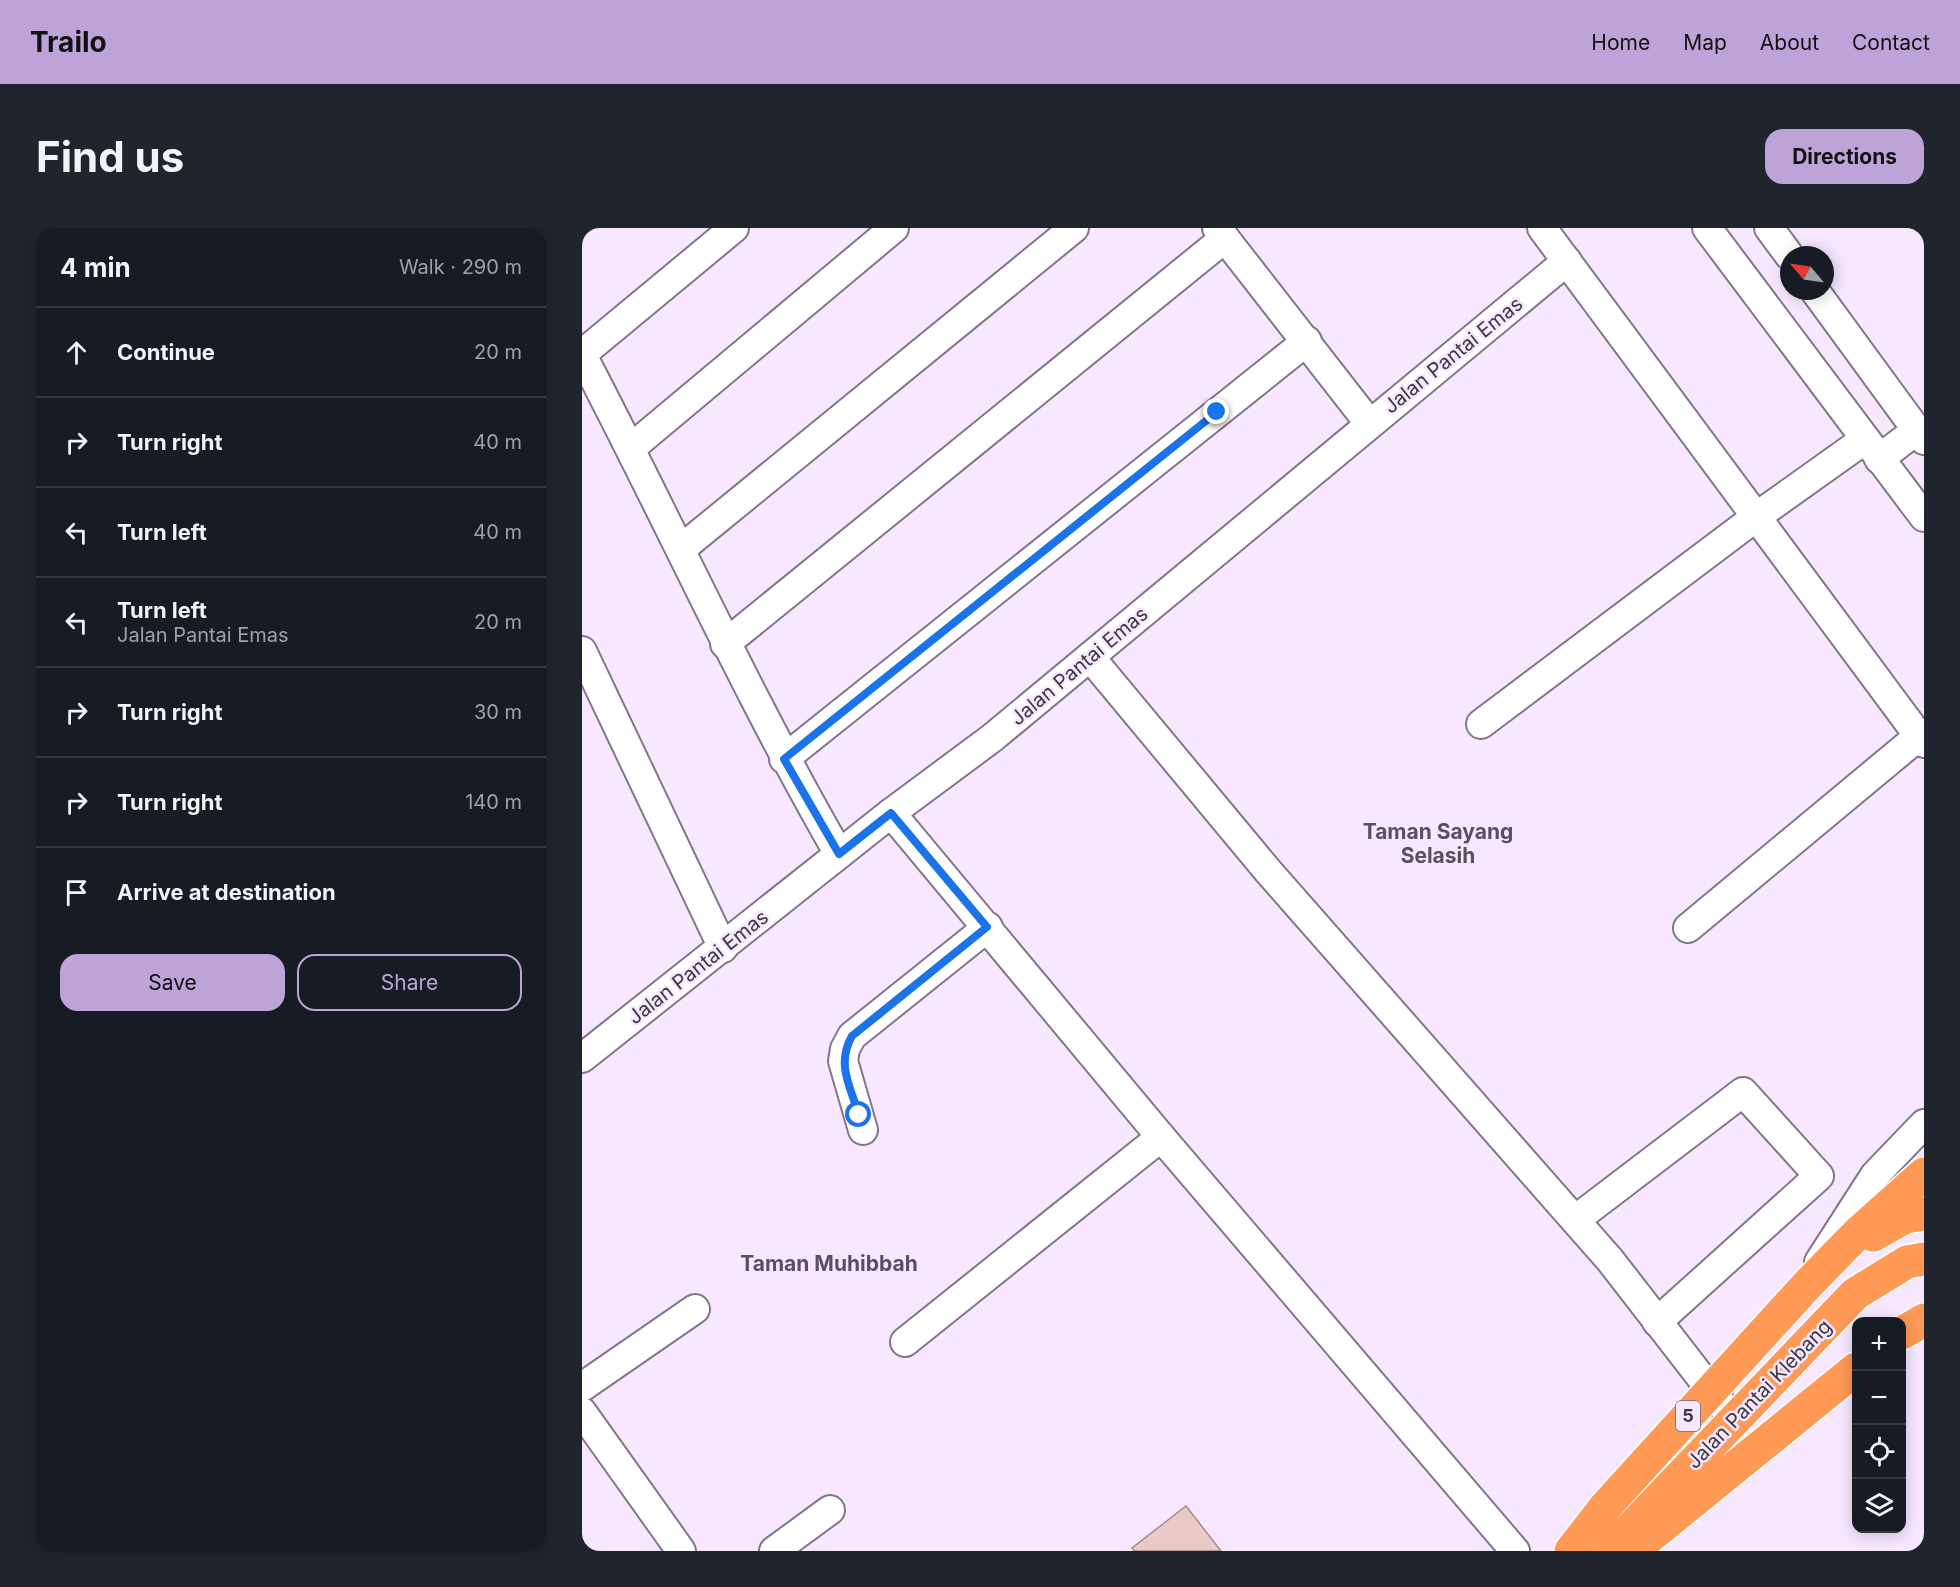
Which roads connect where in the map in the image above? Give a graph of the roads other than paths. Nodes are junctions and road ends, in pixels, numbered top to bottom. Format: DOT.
graph roads {
  1 [pos="734,228"];
  2 [pos="894,228"];
  3 [pos="1074,228"];
  4 [pos="1542,228"];
  5 [pos="1707,228"];
  6 [pos="1769,228"];
  7 [pos="1221,233"];
  8 [pos="1782,246"];
  9 [pos="1567,261"];
  10 [pos="1821,300"];
  11 [pos="1307,341"];
  12 [pos="582,354"];
  13 [pos="1890,396"];
  14 [pos="1369,423"];
  15 [pos="1920,435"];
  16 [pos="1865,441"];
  17 [pos="631,448"];
  18 [pos="1756,517"];
  19 [pos="1924,517"];
  20 [pos="681,549"];
  21 [pos="725,644"];
  22 [pos="582,651"];
  23 [pos="1090,657"];
  24 [pos="1481,724"];
  25 [pos="1922,739"];
  26 [pos="784,759"];
  27 [pos="891,813"];
  28 [pos="839,854"];
  29 [pos="987,927"];
  30 [pos="1689,928"];
  31 [pos="723,948"];
  32 [pos="582,1058"];
  33 [pos="1924,1124"];
  34 [pos="863,1130"];
  35 [pos="1161,1137"];
  36 [pos="1924,1174"];
  37 [pos="1924,1214"];
  38 [pos="1575,1220"];
  39 [pos="1924,1259"];
  40 [pos="1809,1283"];
  41 [pos="694,1309"];
  42 [pos="1924,1320"];
  43 [pos="1657,1322"];
  44 [pos="1906,1331"];
  45 [pos="905,1342"];
  46 [pos="1855,1371"];
  47 [pos="582,1387"];
  48 [pos="1710,1391"];
  49 [pos="582,1412"];
  50 [pos="1734,1420"];
  51 [pos="830,1510"];
  52 [pos="681,1551"];
  53 [pos="774,1551"];
  54 [pos="1515,1551"];
  55 [pos="1571,1551"];
  56 [pos="1609,1551"];
  57 [pos="1631,1551"];
  1 -- 12 [label="street"];
  2 -- 17 [label="street"];
  3 -- 20 [label="street"];
  4 -- 9 [label="street"];
  5 -- 16 [label="street"];
  6 -- 8 [label="street"];
  7 -- 11 [label="street"];
  7 -- 21 [label="street"];
  9 -- 14 [label="street, Jalan Pantai Emas"];
  9 -- 18 [label="street"];
  10 -- 13 [label="street"];
  11 -- 14 [label="street"];
  11 -- 26 [label="street"];
  12 -- 17 [label="street"];
  13 -- 15 [label="street"];
  13 -- 16 [label="street"];
  14 -- 23 [label="street, Jalan Pantai Emas"];
  15 -- 16 [label="street"];
  16 -- 18 [label="street"];
  16 -- 19 [label="street"];
  17 -- 20 [label="street"];
  18 -- 24 [label="street"];
  18 -- 25 [label="street"];
  20 -- 21 [label="street"];
  21 -- 26 [label="street"];
  22 -- 31 [label="street"];
  23 -- 27 [label="street, Jalan Pantai Emas"];
  23 -- 38 [label="street"];
  25 -- 30 [label="street"];
  26 -- 28 [label="street"];
  27 -- 28 [label="street, Jalan Pantai Emas"];
  27 -- 29 [label="street"];
  28 -- 31 [label="street, Jalan Pantai Emas"];
  29 -- 34 [label="street"];
  29 -- 35 [label="street"];
  31 -- 32 [label="street, Jalan Pantai Emas"];
  33 -- 40 [label="street"];
  35 -- 45 [label="street"];
  35 -- 54 [label="street"];
  36 -- 40 [label="highway, Jalan Pantai Klebang / 5"];
  37 -- 40 [label="highway, Jalan Pantai Klebang / 5"];
  38 -- 43 [label="street"];
  38 -- 43 [label="street"];
  39 -- 50 [label="highway, Jalan Pantai Klebang / 5"];
  40 -- 48 [label="highway, Jalan Pantai Klebang / 5"];
  41 -- 47 [label="street"];
  42 -- 44 [label="highway"];
  43 -- 48 [label="street"];
  46 -- 57 [label="highway"];
  48 -- 50 [label="street"];
  48 -- 55 [label="highway, Jalan Pantai Klebang / 5"];
  49 -- 52 [label="street"];
  50 -- 56 [label="highway, Jalan Pantai Klebang / 5"];
  51 -- 53 [label="street"];
}
